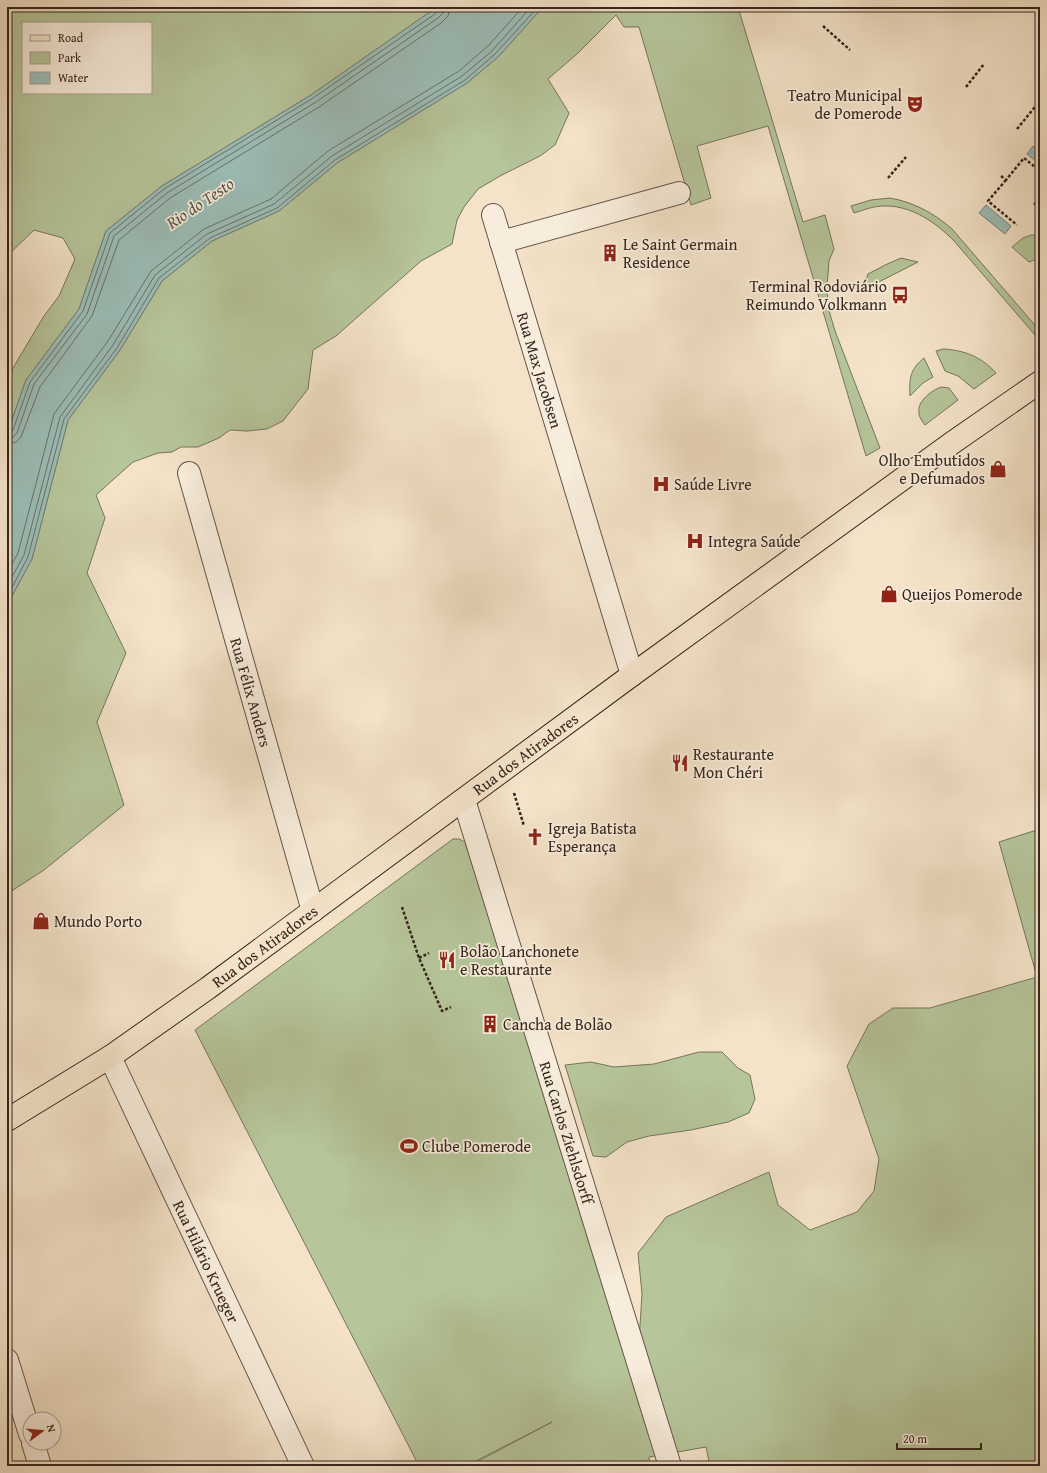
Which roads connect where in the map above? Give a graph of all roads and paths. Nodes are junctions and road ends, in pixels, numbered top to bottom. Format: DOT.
graph roads {
  1 [pos="823,26"];
  2 [pos="850,50"];
  3 [pos="984,64"];
  4 [pos="966,87"];
  5 [pos="1035,107"];
  6 [pos="1017,129"];
  7 [pos="906,157"];
  8 [pos="1040,171"];
  9 [pos="1001,176"];
  10 [pos="888,178"];
  11 [pos="1006,180"];
  12 [pos="679,194"];
  13 [pos="1034,203"];
  14 [pos="1039,207"];
  15 [pos="493,215"];
  16 [pos="1017,225"];
  17 [pos="501,242"];
  18 [pos="1040,382"];
  19 [pos="189,473"];
  20 [pos="632,675"];
  21 [pos="507,768"];
  22 [pos="464,800"];
  23 [pos="524,826"];
  24 [pos="402,907"];
  25 [pos="313,911"];
  26 [pos="429,953"];
  27 [pos="419,958"];
  28 [pos="452,1007"];
  29 [pos="110,1057"];
  30 [pos="7,1120"];
  31 [pos="7,1360"];
  32 [pos="23,1411"];
  33 [pos="35,1451"];
  34 [pos="40,1466"];
  35 [pos="303,1466"];
  36 [pos="670,1466"];
  1 -- 2 [label="path"];
  3 -- 4 [label="path"];
  5 -- 6 [label="path"];
  7 -- 10 [label="path"];
  8 -- 11 [label="path"];
  9 -- 11 [label="path"];
  11 -- 16 [label="path"];
  12 -- 17 [label="street"];
  13 -- 14 [label="path"];
  15 -- 17 [label="street, Rua Max Jacobsen"];
  17 -- 20 [label="street, Rua Max Jacobsen"];
  18 -- 20 [label="main road, Rua dos Atiradores"];
  19 -- 25 [label="street, Rua Félix Anders"];
  20 -- 21 [label="main road, Rua dos Atiradores"];
  21 -- 22 [label="main road, Rua dos Atiradores"];
  21 -- 23 [label="path"];
  22 -- 25 [label="main road, Rua dos Atiradores"];
  22 -- 36 [label="street, Rua Carlos Ziehlsdorff"];
  24 -- 27 [label="path"];
  25 -- 29 [label="main road, Rua dos Atiradores"];
  26 -- 27 [label="path"];
  27 -- 28 [label="path"];
  29 -- 30 [label="main road, Rua dos Atiradores"];
  29 -- 35 [label="street, Rua Hilário Krueger"];
  31 -- 32 [label="street"];
  33 -- 34 [label="street"];
}
